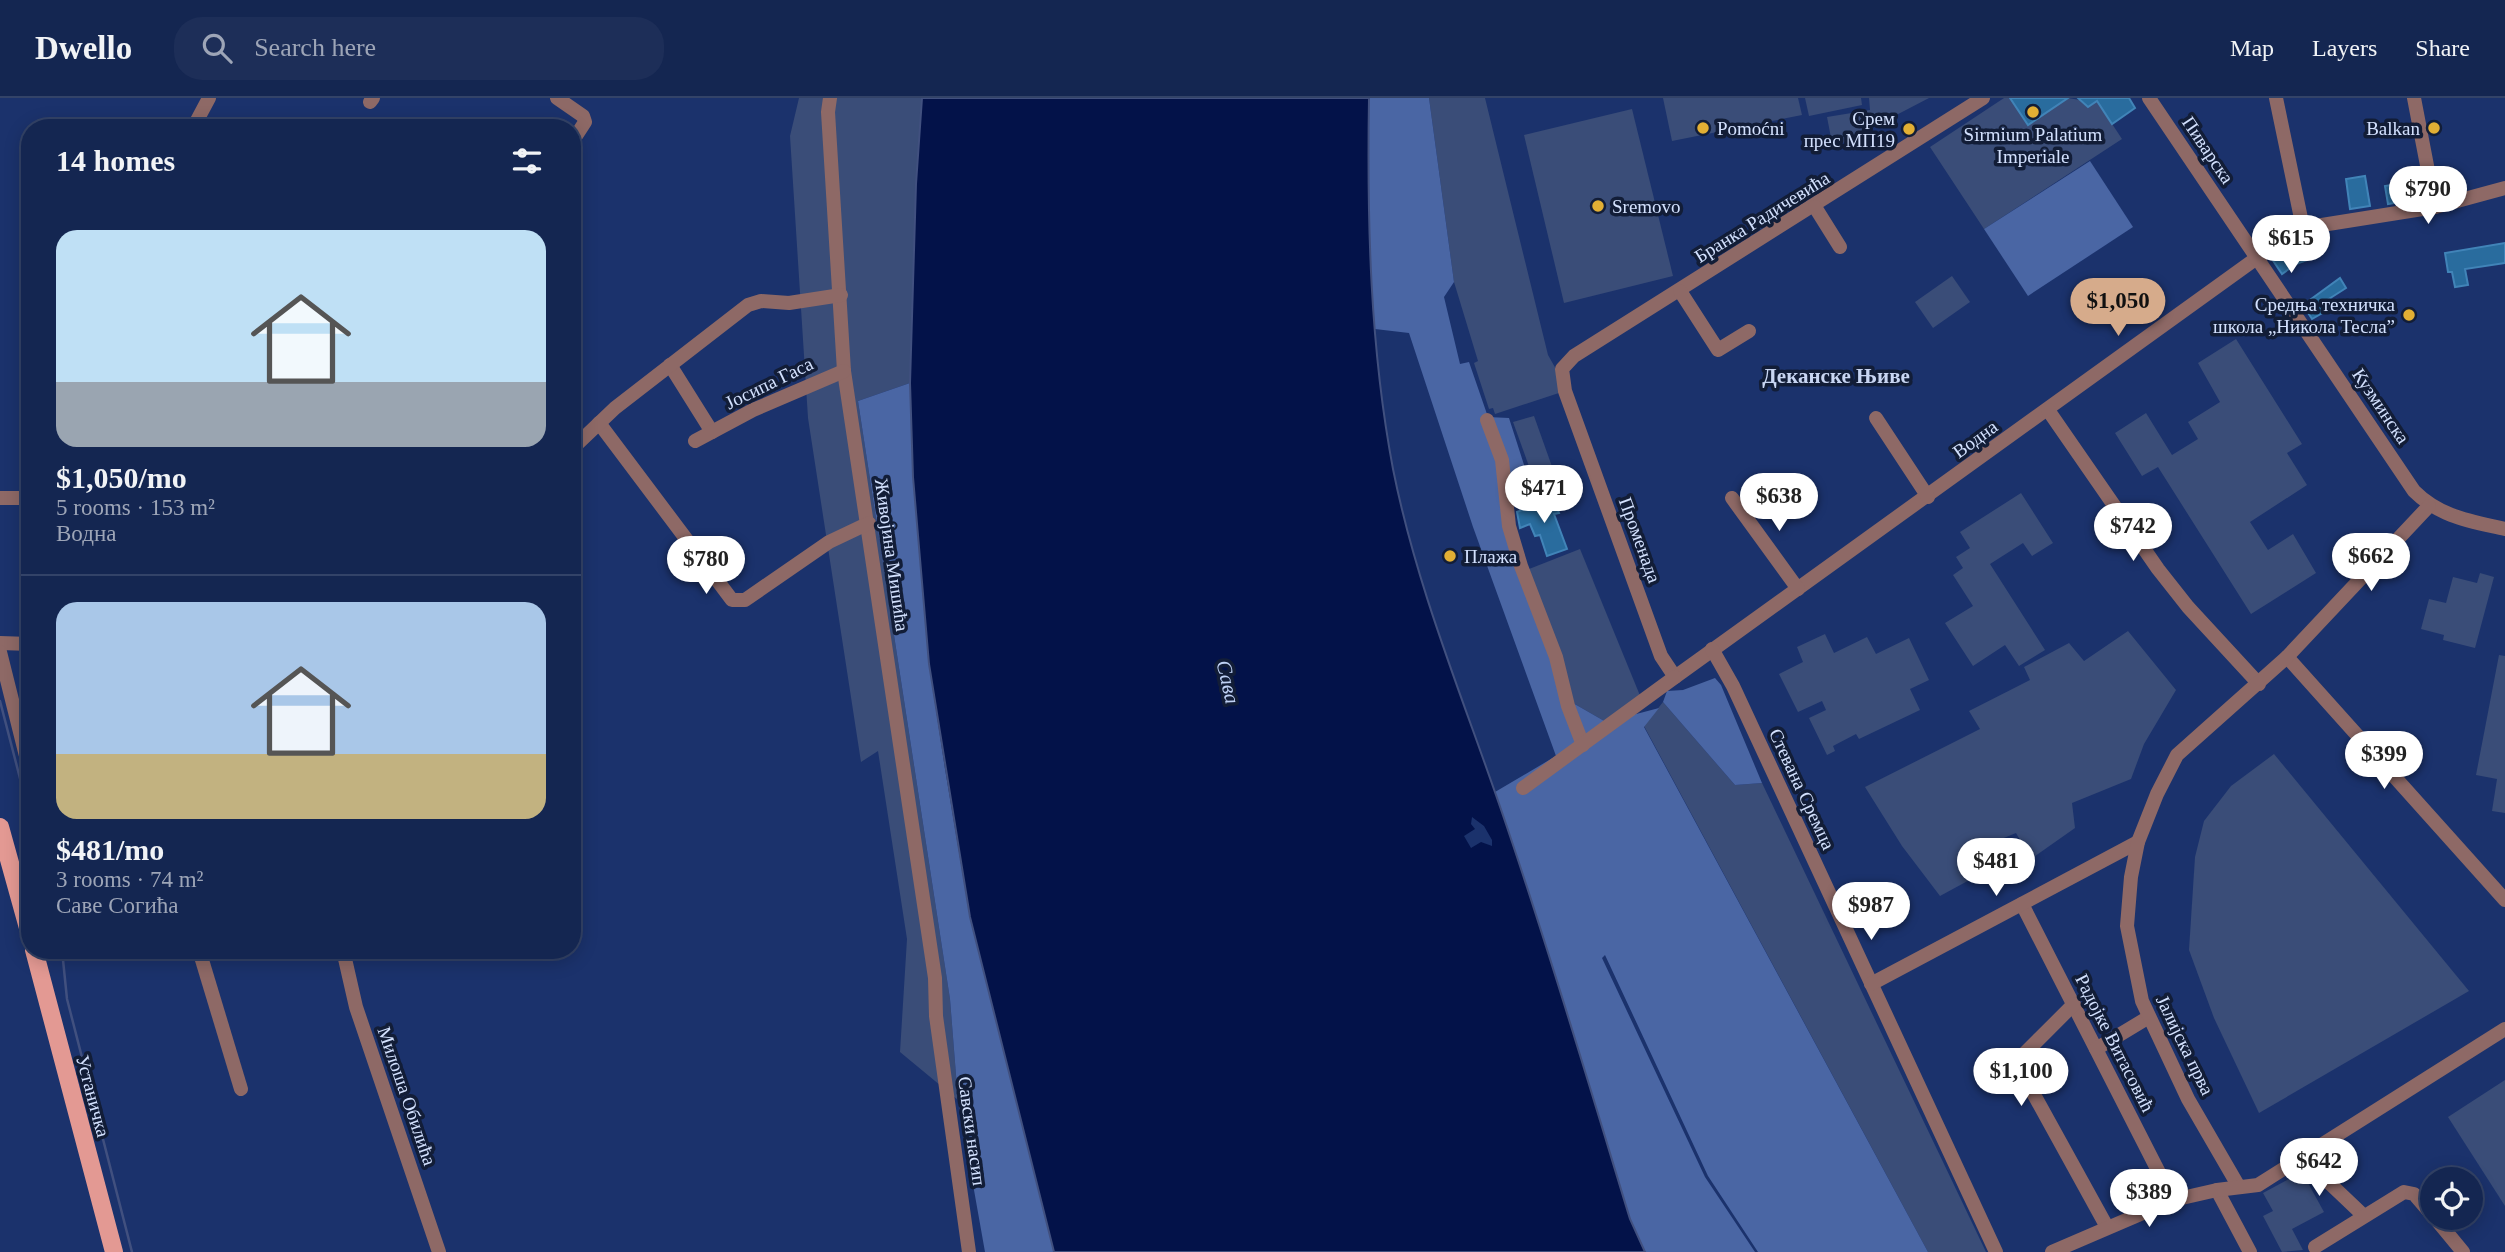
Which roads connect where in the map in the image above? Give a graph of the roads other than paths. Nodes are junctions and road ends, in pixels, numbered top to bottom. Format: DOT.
graph roads {
  1 [pos="208,98"];
  2 [pos="557,98"];
  3 [pos="816,98"];
  4 [pos="1983,98"];
  5 [pos="2149,98"];
  6 [pos="2276,98"];
  7 [pos="2414,98"];
  8 [pos="829,105"];
  9 [pos="198,119"];
  10 [pos="581,128"];
  11 [pos="2505,188"];
  12 [pos="1815,207"];
  13 [pos="2435,207"];
  14 [pos="2303,228"];
  15 [pos="1840,247"];
  16 [pos="2259,258"];
  17 [pos="1680,291"];
  18 [pos="841,295"];
  19 [pos="1749,331"];
  20 [pos="670,365"];
  21 [pos="1562,369"];
  22 [pos="844,371"];
  23 [pos="2048,410"];
  24 [pos="1876,418"];
  25 [pos="1487,420"];
  26 [pos="599,423"];
  27 [pos="712,432"];
  28 [pos="581,440"];
  29 [pos="695,441"];
  30 [pos="1927,497"];
  31 [pos="0,498"];
  32 [pos="21,498"];
  33 [pos="1731,498"];
  34 [pos="2429,506"];
  35 [pos="869,523"];
  36 [pos="2505,529"];
  37 [pos="1798,589"];
  38 [pos="0,643"];
  39 [pos="21,644"];
  40 [pos="1712,649"];
  41 [pos="0,652"];
  42 [pos="2287,657"];
  43 [pos="1675,677"];
  44 [pos="2259,684"];
  45 [pos="21,736"];
  46 [pos="1583,745"];
  47 [pos="1523,788"];
  48 [pos="0,827"];
  49 [pos="2138,842"];
  50 [pos="2505,900"];
  51 [pos="21,902"];
  52 [pos="2022,904"];
  53 [pos="36,959"];
  54 [pos="202,959"];
  55 [pos="345,959"];
  56 [pos="1871,984"];
  57 [pos="2074,1004"];
  58 [pos="936,1016"];
  59 [pos="2149,1017"];
  60 [pos="2505,1029"];
  61 [pos="2096,1049"];
  62 [pos="241,1089"];
  63 [pos="2302,1157"];
  64 [pos="2239,1186"];
  65 [pos="2217,1190"];
  66 [pos="2174,1200"];
  67 [pos="2420,1201"];
  68 [pos="2364,1216"];
  69 [pos="2107,1227"];
  70 [pos="2445,1230"];
  71 [pos="2315,1247"];
  72 [pos="114,1252"];
  73 [pos="439,1252"];
  74 [pos="969,1252"];
  75 [pos="1996,1252"];
  76 [pos="2052,1252"];
  77 [pos="2250,1252"];
  78 [pos="2463,1252"];
  1 -- 9 [label="street"];
  2 -- 10 [label="street"];
  3 -- 8 [label="street"];
  4 -- 12 [label="street, Бранка Радичевића"];
  5 -- 16 [label="street, Пиварска"];
  6 -- 14 [label="street"];
  7 -- 13 [label="street"];
  8 -- 18 [label="street, Живојина Мишића"];
  11 -- 13 [label="street"];
  12 -- 15 [label="street"];
  12 -- 17 [label="street, Бранка Радичевића"];
  13 -- 14 [label="street"];
  14 -- 16 [label="street, Водна"];
  16 -- 23 [label="street, Водна"];
  16 -- 34 [label="street, Кузминска"];
  17 -- 19 [label="street"];
  17 -- 21 [label="street, Бранка Радичевића"];
  18 -- 20 [label="street"];
  18 -- 22 [label="street, Живојина Мишића"];
  20 -- 26 [label="street"];
  20 -- 27 [label="street, Јосипа Гаса"];
  21 -- 43 [label="street, Променада"];
  22 -- 27 [label="street, Јосипа Гаса"];
  22 -- 35 [label="street, Живојина Мишића"];
  23 -- 30 [label="street, Водна"];
  23 -- 44 [label="street"];
  24 -- 30 [label="street"];
  25 -- 46 [label="street"];
  26 -- 28 [label="street"];
  26 -- 35 [label="street"];
  27 -- 29 [label="street, Јосипа Гаса"];
  30 -- 37 [label="street, Водна"];
  31 -- 32 [label="street"];
  33 -- 37 [label="street"];
  34 -- 36 [label="street, Кузминска"];
  34 -- 42 [label="street, Јалијска прва"];
  35 -- 58 [label="street, Живојина Мишића"];
  37 -- 40 [label="street, Водна"];
  38 -- 39 [label="street"];
  40 -- 43 [label="street"];
  40 -- 56 [label="street, Стевана Сремца"];
  41 -- 45 [label="street"];
  42 -- 44 [label="street, Јалијска прва"];
  42 -- 50 [label="street"];
  43 -- 46 [label="street"];
  44 -- 49 [label="street, Јалијска прва"];
  46 -- 47 [label="street"];
  48 -- 51 [label="main road"];
  49 -- 52 [label="street"];
  49 -- 59 [label="street, Јалијска прва"];
  52 -- 56 [label="street"];
  52 -- 57 [label="street, Радојке Витасовић"];
  53 -- 72 [label="main road, Устаничка"];
  54 -- 62 [label="street"];
  55 -- 73 [label="street, Милоша Обилића"];
  56 -- 75 [label="street, Стевана Сремца"];
  57 -- 61 [label="street, Радојке Витасовић"];
  57 -- 69 [label="street"];
  58 -- 74 [label="street, Савски насип"];
  59 -- 61 [label="street"];
  59 -- 64 [label="street, Јалијска прва"];
  60 -- 63 [label="street"];
  61 -- 66 [label="street, Радојке Витасовић"];
  63 -- 64 [label="street"];
  63 -- 68 [label="street"];
  64 -- 65 [label="street"];
  65 -- 66 [label="street"];
  65 -- 77 [label="street"];
  66 -- 69 [label="street"];
  67 -- 68 [label="street"];
  68 -- 71 [label="street"];
  69 -- 76 [label="street"];
  70 -- 78 [label="street"];
}
